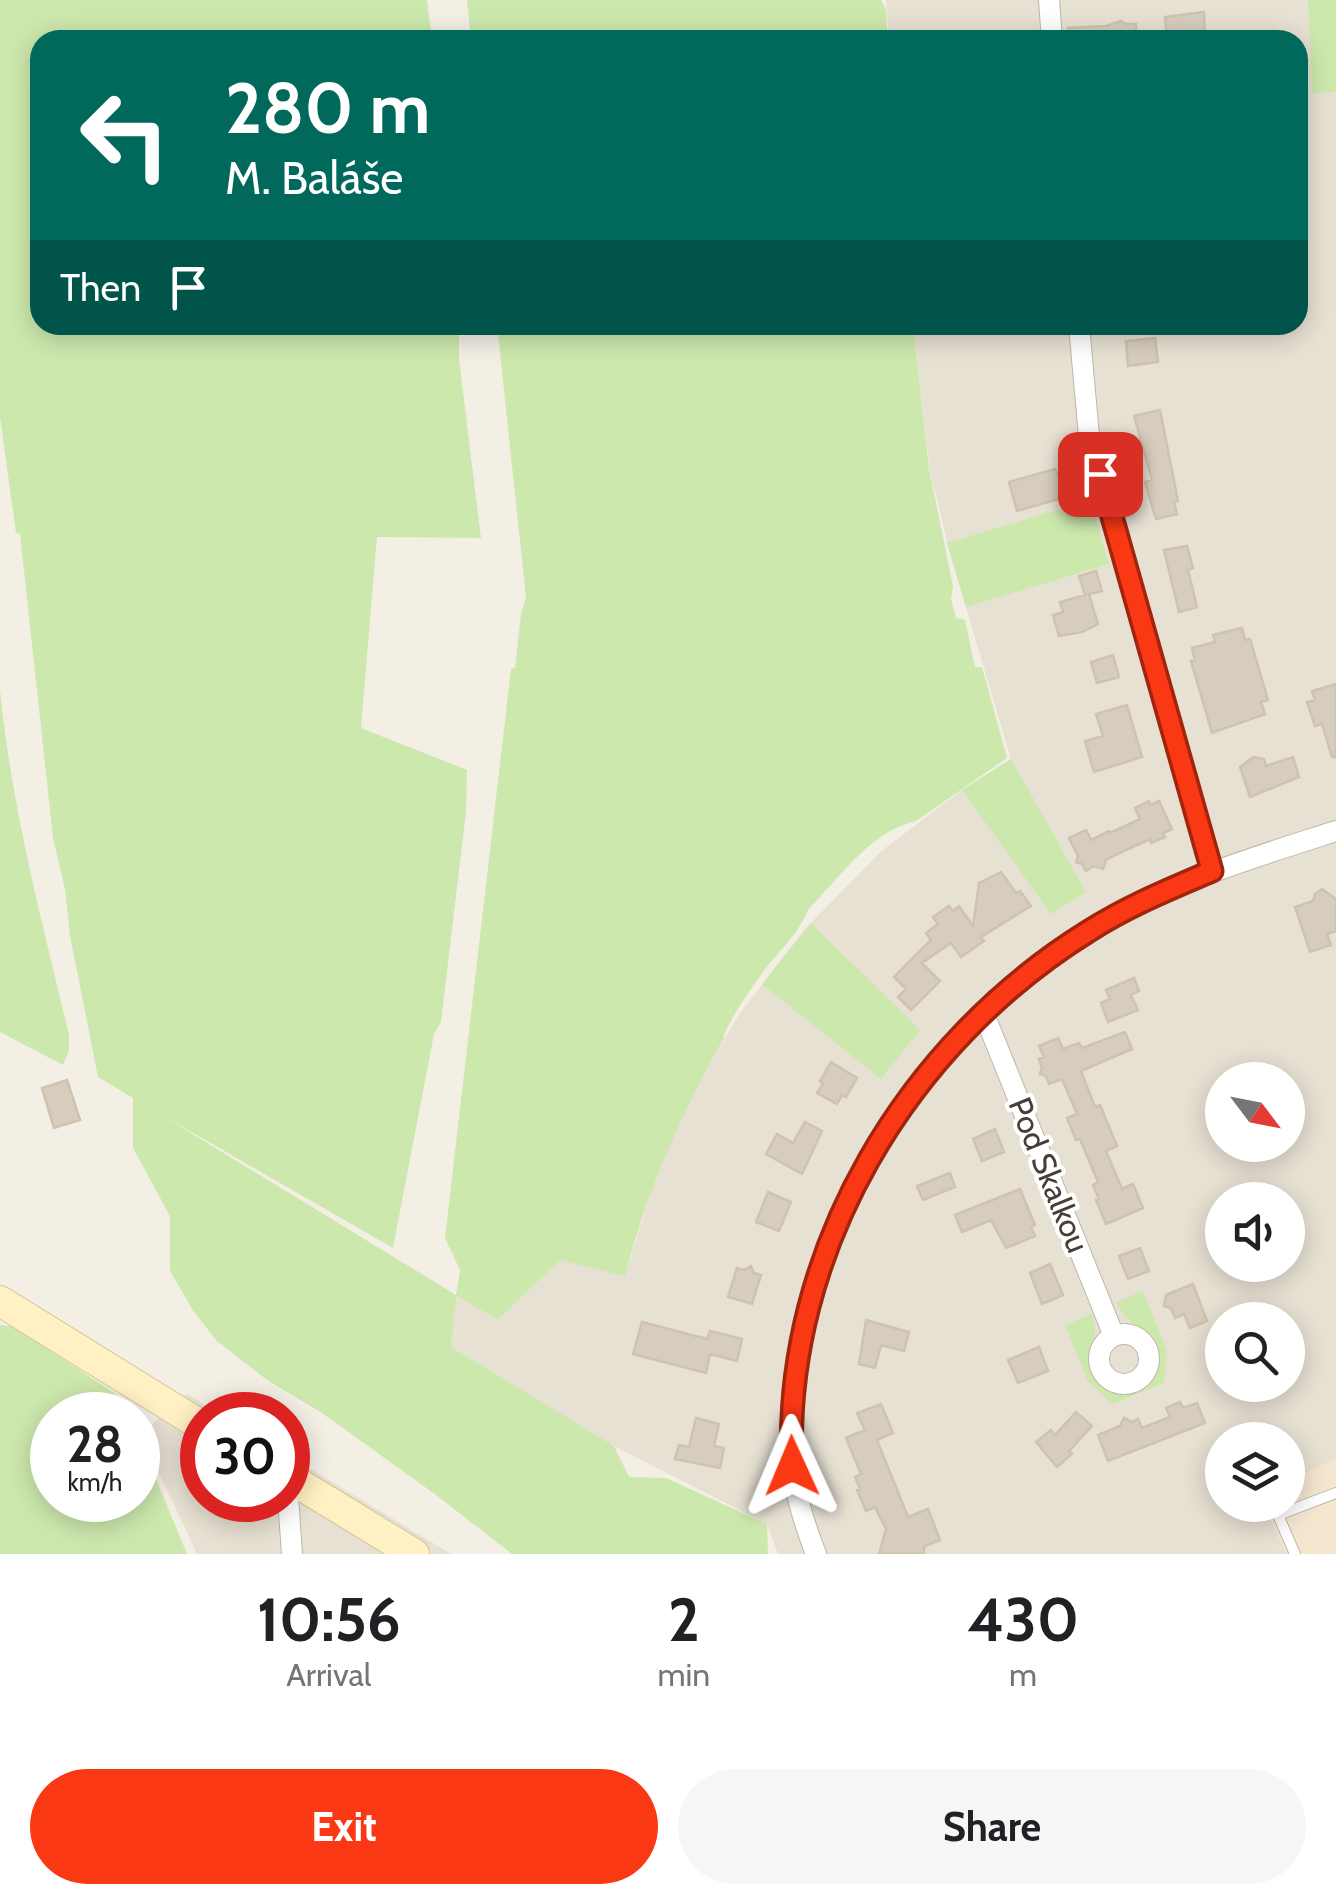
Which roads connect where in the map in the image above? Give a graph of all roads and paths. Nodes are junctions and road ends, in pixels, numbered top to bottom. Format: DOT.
graph roads {
  1 [pos="1049,0"];
  2 [pos="1051,30"];
  3 [pos="1080,335"];
  4 [pos="1336,830"];
  5 [pos="1212,871"];
  6 [pos="984,1014"];
  7 [pos="0,1301"];
  8 [pos="1114,1336"];
  9 [pos="180,1412"];
  10 [pos="310,1490"];
  11 [pos="1336,1493"];
  12 [pos="290,1522"];
  13 [pos="292,1554"];
  14 [pos="414,1554"];
  15 [pos="816,1554"];
  16 [pos="1296,1554"];
  1 -- 2 [label="street"];
  3 -- 5 [label="street"];
  4 -- 5 [label="street"];
  5 -- 6 [label="street"];
  6 -- 8 [label="street, Pod Skalkou"];
  6 -- 15 [label="street"];
  7 -- 9 [label="street"];
  10 -- 14 [label="street"];
  11 -- 16 [label="lane"];
  12 -- 13 [label="street"];
}
